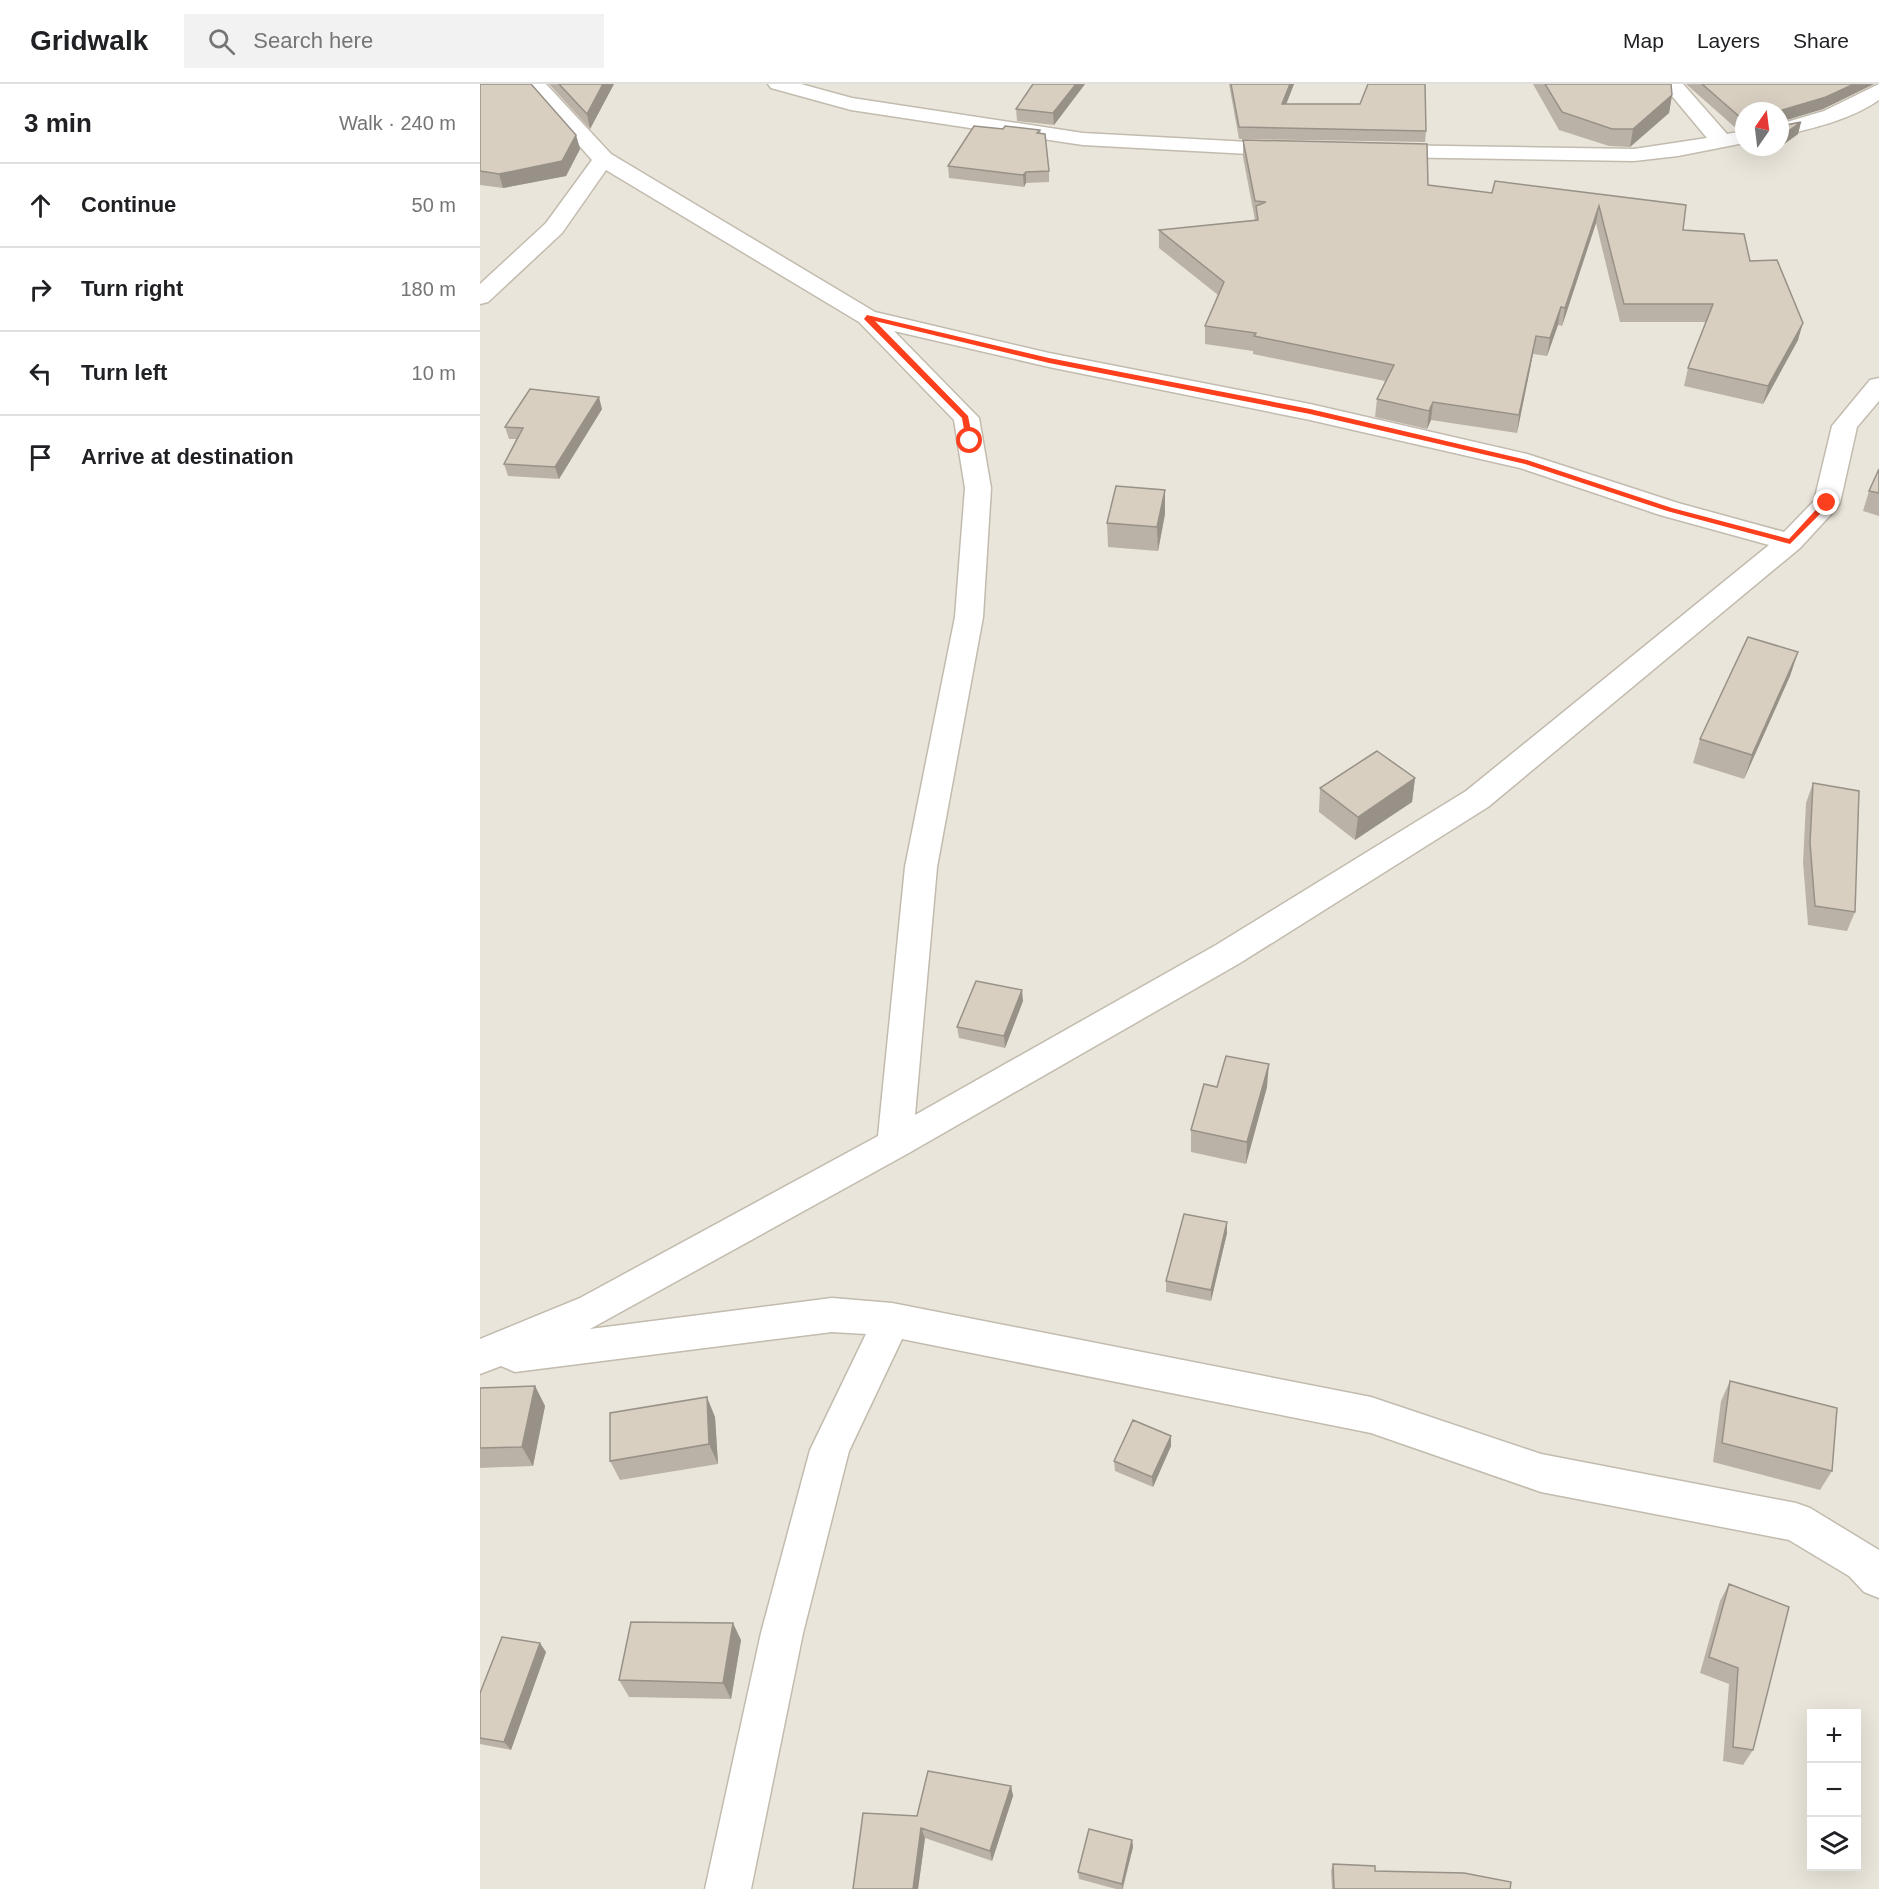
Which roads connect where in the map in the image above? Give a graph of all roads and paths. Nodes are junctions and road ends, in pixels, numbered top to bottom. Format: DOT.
graph roads {
  1 [pos="535,84"];
  2 [pos="778,84"];
  3 [pos="1672,84"];
  4 [pos="1879,90"];
  5 [pos="1789,128"];
  6 [pos="1735,139"];
  7 [pos="1722,142"];
  8 [pos="1310,150"];
  9 [pos="1358,151"];
  10 [pos="603,159"];
  11 [pos="480,297"];
  12 [pos="867,317"];
  13 [pos="1879,385"];
  14 [pos="1790,542"];
  15 [pos="895,1144"];
  16 [pos="892,1320"];
  17 [pos="480,1358"];
  18 [pos="1879,1578"];
  19 [pos="728,1889"];
  1 -- 10 [label="lane"];
  2 -- 8 [label="lane"];
  3 -- 7 [label="lane"];
  4 -- 5 [label="lane"];
  6 -- 7 [label="lane"];
  7 -- 9 [label="lane"];
  10 -- 11 [label="lane"];
  10 -- 12 [label="lane"];
  12 -- 14 [label="lane"];
  12 -- 15 [label="lane"];
  13 -- 14 [label="lane"];
  14 -- 15 [label="lane"];
  15 -- 17 [label="lane"];
  16 -- 17 [label="lane"];
  16 -- 18 [label="lane"];
  16 -- 19 [label="lane"];
}
